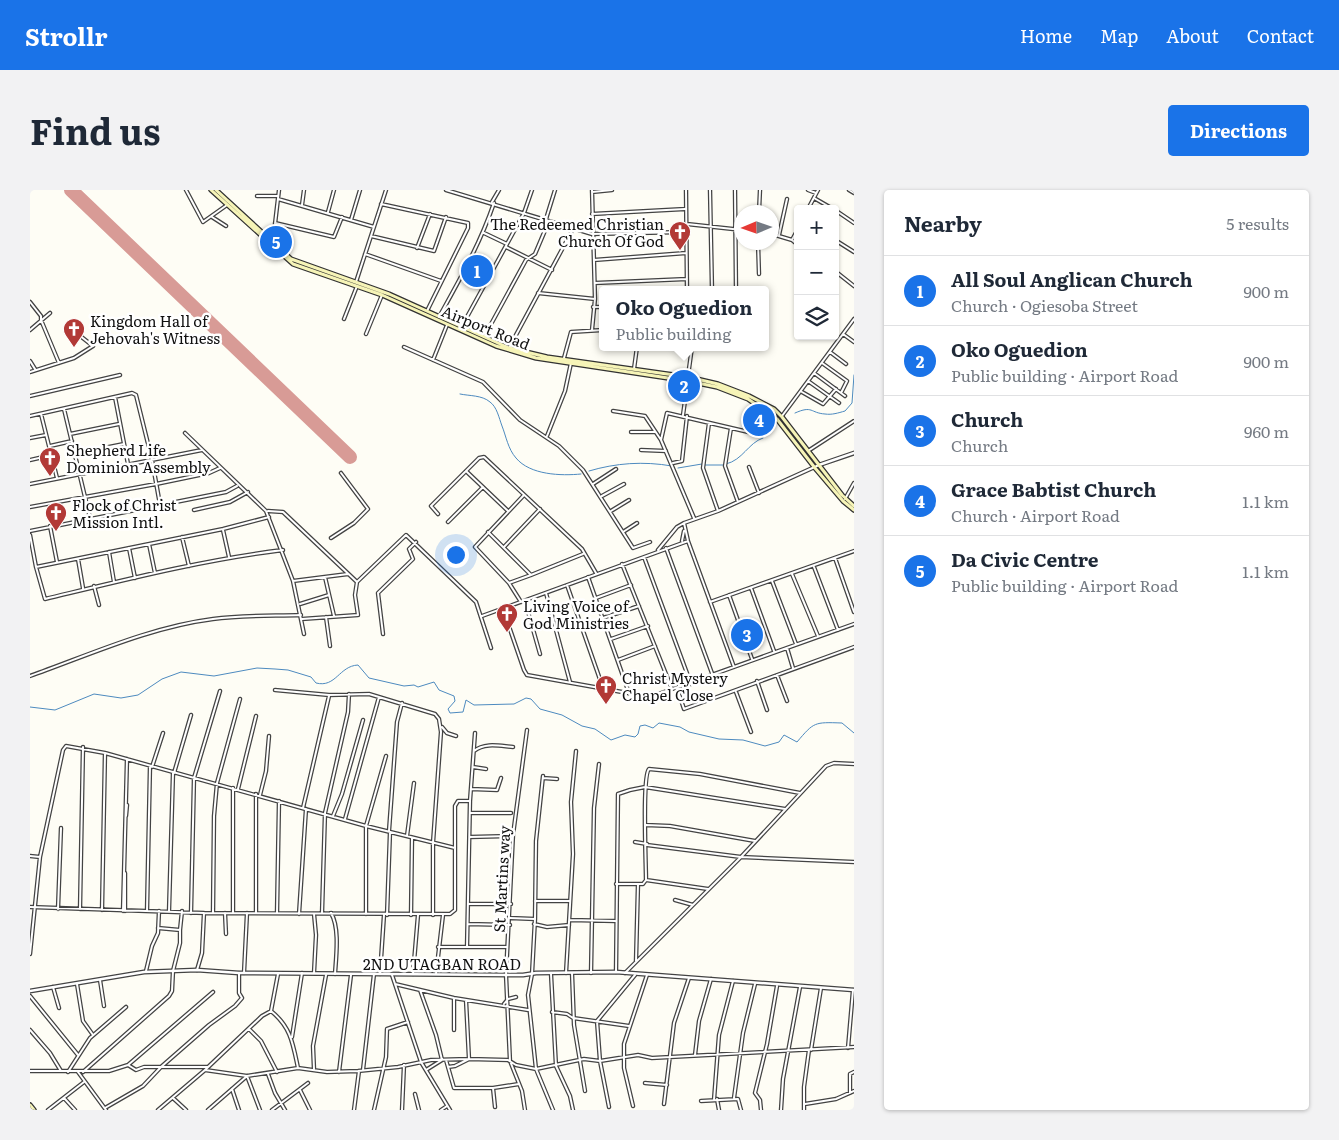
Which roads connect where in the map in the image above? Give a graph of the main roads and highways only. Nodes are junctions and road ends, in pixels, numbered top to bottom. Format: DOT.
graph roads {
  1 [pos="211,190"];
  2 [pos="216,190"];
  3 [pos="240,215"];
  4 [pos="356,284"];
  5 [pos="688,379"];
  6 [pos="779,418"];
  7 [pos="854,506"];
  8 [pos="854,510"];
  9 [pos="30,1105"];
  10 [pos="31,1109"];
  1 -- 3 [label="main road, Airport Road"];
  2 -- 3 [label="main road, Airport Road"];
  3 -- 4 [label="main road, Airport Road"];
  3 -- 4 [label="main road, Airport Road"];
  4 -- 5 [label="main road, Airport Road"];
  4 -- 5 [label="main road, Airport Road"];
  5 -- 6 [label="main road, Airport Road"];
  6 -- 7 [label="main road, Airport Road"];
  6 -- 8 [label="main road, Airport Road"];
  9 -- 10 [label="main road"];
}
